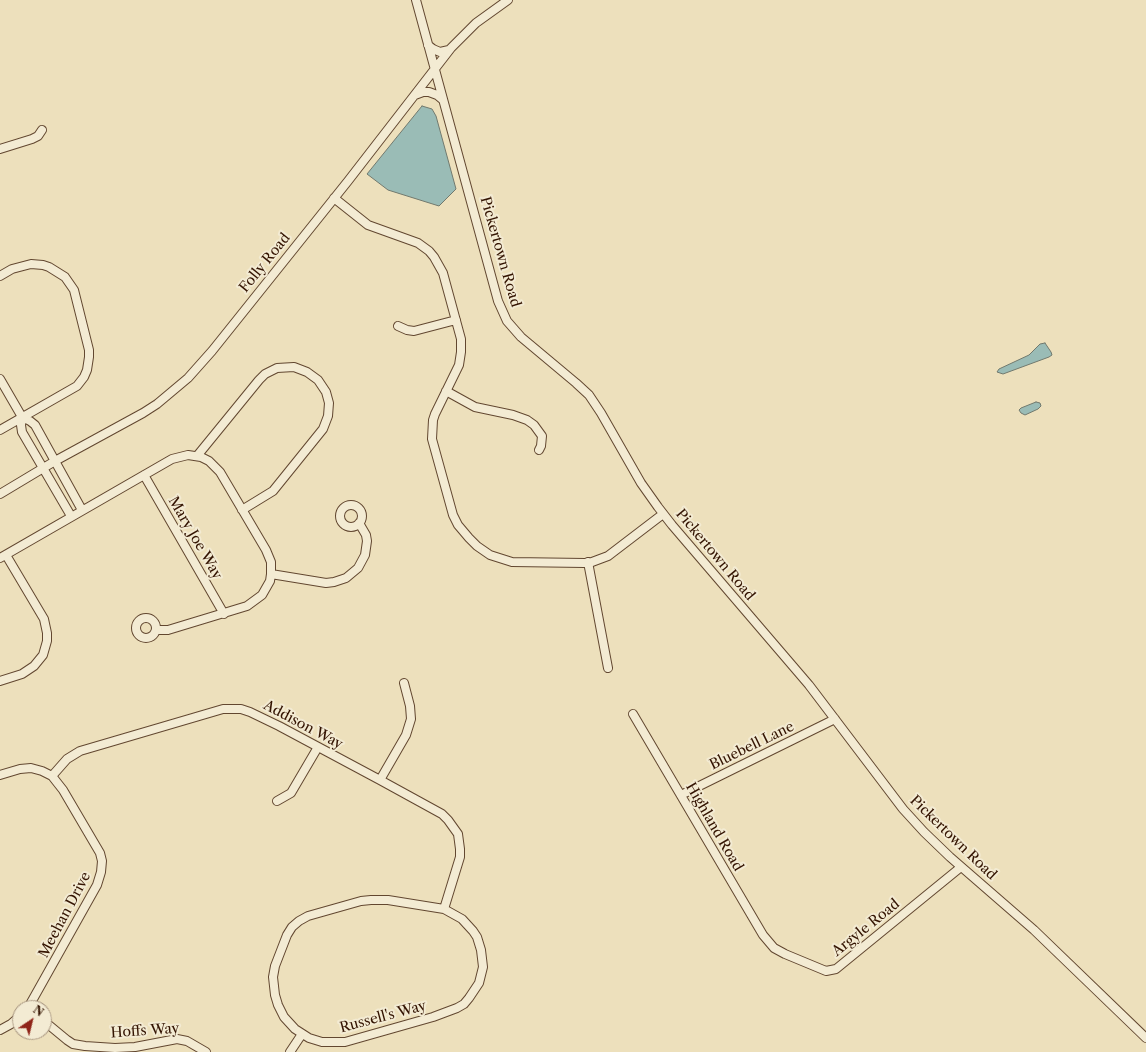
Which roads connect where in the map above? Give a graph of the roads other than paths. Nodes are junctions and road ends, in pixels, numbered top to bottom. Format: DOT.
graph roads {
  1 [pos="416,0"];
  2 [pos="508,0"];
  3 [pos="428,45"];
  4 [pos="449,50"];
  5 [pos="434,69"];
  6 [pos="413,97"];
  7 [pos="443,100"];
  8 [pos="42,130"];
  9 [pos="0,149"];
  10 [pos="334,198"];
  11 [pos="0,276"];
  12 [pos="456,320"];
  13 [pos="398,326"];
  14 [pos="0,379"];
  15 [pos="446,391"];
  16 [pos="22,417"];
  17 [pos="0,430"];
  18 [pos="539,450"];
  19 [pos="197,456"];
  20 [pos="55,461"];
  21 [pos="43,468"];
  22 [pos="144,475"];
  23 [pos="0,494"];
  24 [pos="82,510"];
  25 [pos="242,510"];
  26 [pos="663,514"];
  27 [pos="71,516"];
  28 [pos="359,523"];
  29 [pos="3,557"];
  30 [pos="588,562"];
  31 [pos="271,574"];
  32 [pos="224,614"];
  33 [pos="156,630"];
  34 [pos="608,668"];
  35 [pos="0,680"];
  36 [pos="404,683"];
  37 [pos="633,714"];
  38 [pos="835,719"];
  39 [pos="318,747"];
  40 [pos="0,775"];
  41 [pos="52,776"];
  42 [pos="380,780"];
  43 [pos="681,796"];
  44 [pos="277,800"];
  45 [pos="961,866"];
  46 [pos="444,909"];
  47 [pos="777,949"];
  48 [pos="33,1000"];
  49 [pos="12,1023"];
  50 [pos="52,1028"];
  51 [pos="0,1030"];
  52 [pos="302,1034"];
  53 [pos="1146,1038"];
  54 [pos="206,1052"];
  55 [pos="290,1052"];
  1 -- 3 [label="street, Pickertown Road"];
  2 -- 4 [label="street, Folly Road"];
  3 -- 4 [label="street"];
  3 -- 5 [label="street, Pickertown Road"];
  4 -- 5 [label="street, Folly Road"];
  5 -- 6 [label="street, Folly Road"];
  5 -- 7 [label="street, Pickertown Road"];
  6 -- 7 [label="street"];
  6 -- 10 [label="street, Folly Road"];
  7 -- 26 [label="street, Pickertown Road"];
  8 -- 9 [label="street"];
  10 -- 12 [label="street"];
  10 -- 20 [label="street, Folly Road"];
  11 -- 16 [label="street"];
  12 -- 13 [label="street"];
  12 -- 15 [label="street"];
  14 -- 16 [label="street"];
  15 -- 18 [label="street"];
  15 -- 30 [label="street"];
  16 -- 17 [label="street"];
  16 -- 20 [label="street"];
  16 -- 21 [label="street"];
  19 -- 22 [label="street"];
  19 -- 25 [label="street"];
  19 -- 25 [label="street"];
  20 -- 21 [label="street, Folly Road"];
  20 -- 24 [label="street"];
  21 -- 23 [label="street, Folly Road"];
  21 -- 27 [label="street"];
  22 -- 24 [label="street"];
  22 -- 32 [label="street, Mary Joe Way"];
  24 -- 27 [label="street"];
  25 -- 31 [label="street"];
  26 -- 30 [label="street"];
  26 -- 38 [label="street, Pickertown Road"];
  27 -- 29 [label="street"];
  28 -- 31 [label="street"];
  29 -- 35 [label="street"];
  30 -- 34 [label="street"];
  31 -- 32 [label="street"];
  32 -- 33 [label="street"];
  36 -- 42 [label="street"];
  37 -- 43 [label="street, Highland Road"];
  38 -- 43 [label="street, Bluebell Lane"];
  38 -- 45 [label="street, Pickertown Road"];
  39 -- 41 [label="street, Addison Way"];
  39 -- 42 [label="street, Addison Way"];
  39 -- 44 [label="street"];
  40 -- 41 [label="street"];
  41 -- 48 [label="street, Meehan Drive"];
  42 -- 46 [label="street, Addison Way"];
  43 -- 47 [label="street, Highland Road"];
  45 -- 47 [label="street, Argyle Road"];
  45 -- 53 [label="street, Pickertown Road"];
  46 -- 52 [label="street, Russell's Way"];
  46 -- 52 [label="street, Russell's Way"];
  49 -- 51 [label="street"];
  50 -- 54 [label="street, Hoffs Way"];
  52 -- 55 [label="street"];
}
